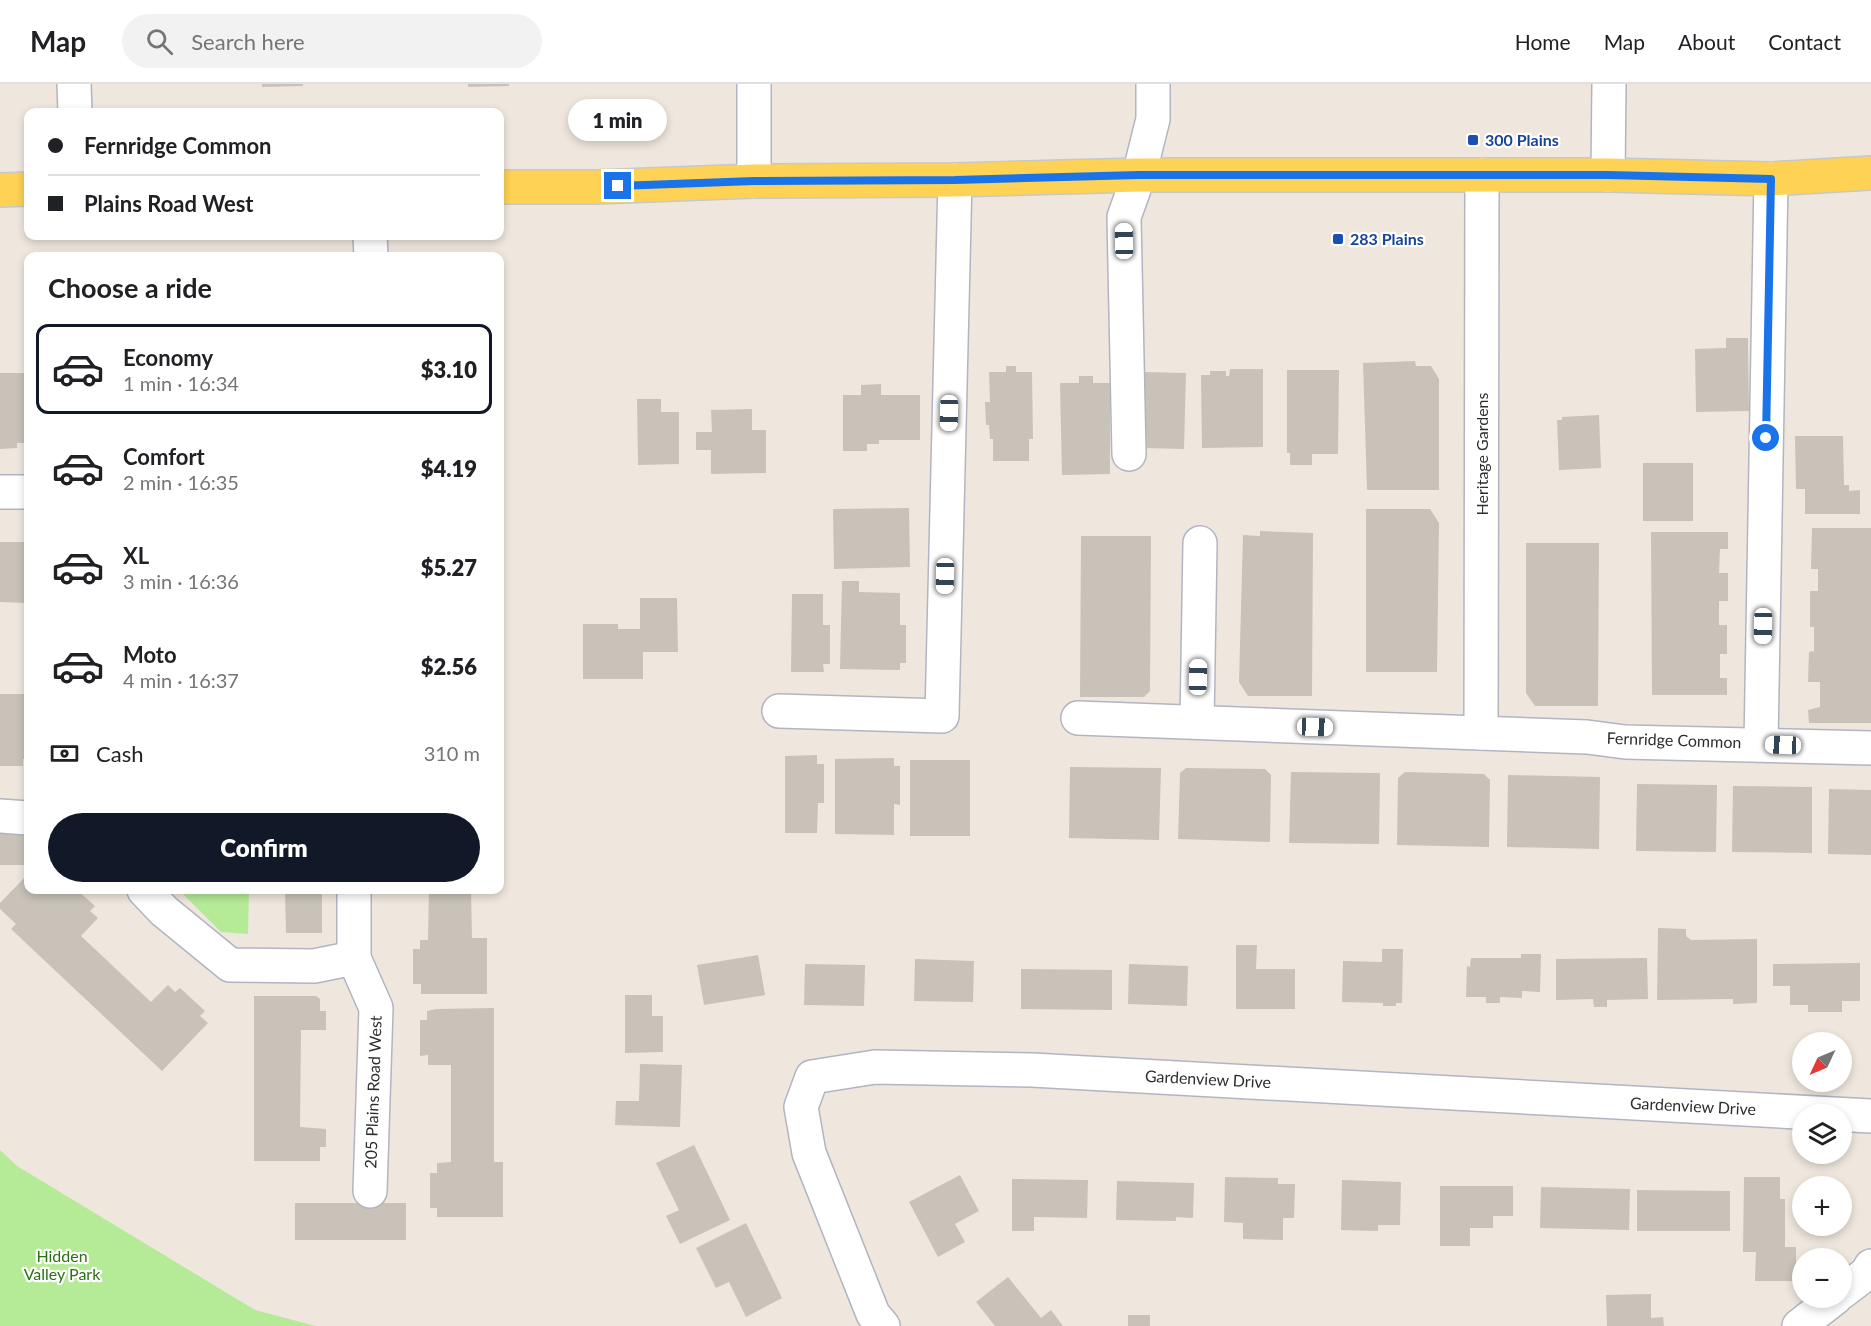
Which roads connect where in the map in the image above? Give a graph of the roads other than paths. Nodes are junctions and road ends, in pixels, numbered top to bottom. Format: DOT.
graph roads {
  1 [pos="74,84"];
  2 [pos="754,84"];
  3 [pos="1153,84"];
  4 [pos="1609,84"];
  5 [pos="75,108"];
  6 [pos="1871,173"];
  7 [pos="1139,175"];
  8 [pos="1482,175"];
  9 [pos="1608,175"];
  10 [pos="1771,179"];
  11 [pos="955,180"];
  12 [pos="754,181"];
  13 [pos="504,187"];
  14 [pos="24,189"];
  15 [pos="0,190"];
  16 [pos="1129,454"];
  17 [pos="0,492"];
  18 [pos="24,492"];
  19 [pos="1200,543"];
  20 [pos="779,711"];
  21 [pos="1078,718"];
  22 [pos="1197,722"];
  23 [pos="1481,732"];
  24 [pos="1761,744"];
  25 [pos="1871,748"];
  26 [pos="0,816"];
  27 [pos="24,818"];
  28 [pos="148,894"];
  29 [pos="354,894"];
  30 [pos="354,958"];
  31 [pos="1871,1116"];
  32 [pos="370,1191"];
  33 [pos="1871,1266"];
  34 [pos="1852,1284"];
  35 [pos="1822,1308"];
  36 [pos="883,1326"];
  37 [pos="1799,1326"];
  1 -- 5 [label="street"];
  2 -- 12 [label="street"];
  3 -- 7 [label="street"];
  4 -- 9 [label="street"];
  6 -- 10 [label="main road"];
  7 -- 8 [label="main road"];
  7 -- 11 [label="main road"];
  7 -- 16 [label="street"];
  8 -- 9 [label="main road"];
  8 -- 23 [label="street, Heritage Gardens"];
  9 -- 10 [label="main road"];
  10 -- 24 [label="street, Fernridge Common"];
  11 -- 12 [label="main road"];
  11 -- 20 [label="street"];
  12 -- 13 [label="main road"];
  14 -- 15 [label="main road"];
  17 -- 18 [label="street"];
  19 -- 22 [label="street"];
  21 -- 22 [label="street"];
  22 -- 23 [label="street"];
  23 -- 24 [label="street, Fernridge Common"];
  24 -- 25 [label="street, Fernridge Common"];
  26 -- 27 [label="street"];
  28 -- 30 [label="street"];
  29 -- 30 [label="street, 205 Plains Road West"];
  30 -- 32 [label="street, 205 Plains Road West"];
  31 -- 36 [label="street, Gardenview Drive"];
  33 -- 34 [label="street"];
  35 -- 37 [label="street"];
}
